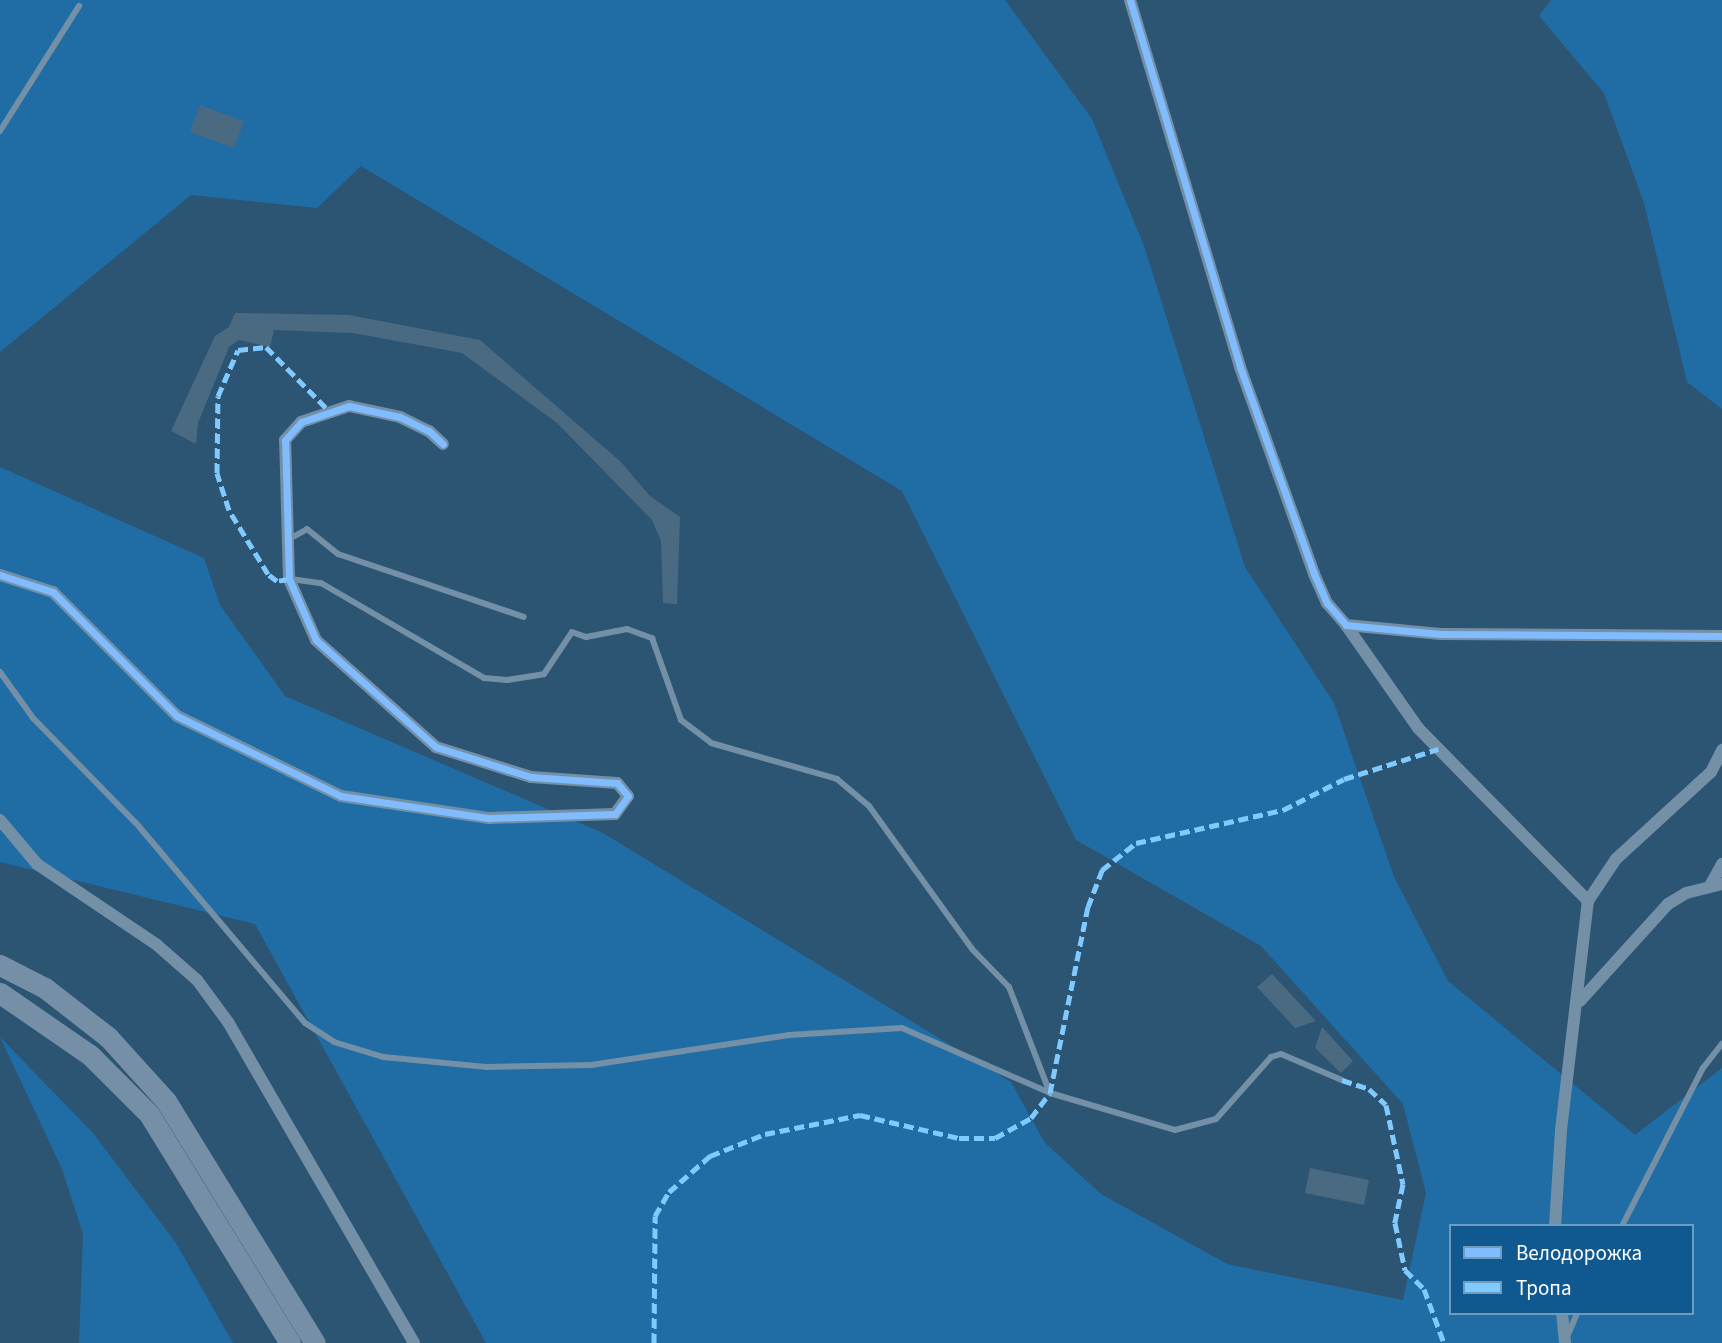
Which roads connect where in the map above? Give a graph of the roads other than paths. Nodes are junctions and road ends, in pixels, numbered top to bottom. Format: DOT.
graph roads {
  1 [pos="1130,0"];
  2 [pos="79,6"];
  3 [pos="0,131"];
  4 [pos="443,444"];
  5 [pos="287,546"];
  6 [pos="0,575"];
  7 [pos="289,579"];
  8 [pos="524,617"];
  9 [pos="1346,625"];
  10 [pos="1722,636"];
  11 [pos="0,672"];
  12 [pos="1722,750"];
  13 [pos="0,820"];
  14 [pos="1722,864"];
  15 [pos="1716,884"];
  16 [pos="1588,901"];
  17 [pos="0,965"];
  18 [pos="0,993"];
  19 [pos="1580,1001"];
  20 [pos="1722,1044"];
  21 [pos="1342,1080"];
  22 [pos="1050,1093"];
  23 [pos="1555,1224"];
  24 [pos="1623,1224"];
  25 [pos="1562,1315"];
  26 [pos="1576,1315"];
  27 [pos="289,1343"];
  28 [pos="315,1343"];
  29 [pos="414,1343"];
  30 [pos="1565,1343"];
  1 -- 9 [label="street"];
  2 -- 3 [label="lane"];
  4 -- 5 [label="street"];
  5 -- 7 [label="street"];
  5 -- 8 [label="lane"];
  6 -- 7 [label="street"];
  7 -- 22 [label="lane"];
  9 -- 10 [label="street"];
  9 -- 16 [label="street"];
  11 -- 22 [label="lane"];
  12 -- 16 [label="street"];
  13 -- 29 [label="street"];
  14 -- 15 [label="street"];
  15 -- 19 [label="street"];
  16 -- 19 [label="street"];
  17 -- 28 [label="highway"];
  18 -- 27 [label="highway"];
  19 -- 23 [label="street"];
  20 -- 24 [label="lane"];
  21 -- 22 [label="lane"];
  25 -- 30 [label="street"];
  26 -- 30 [label="lane"];
}
